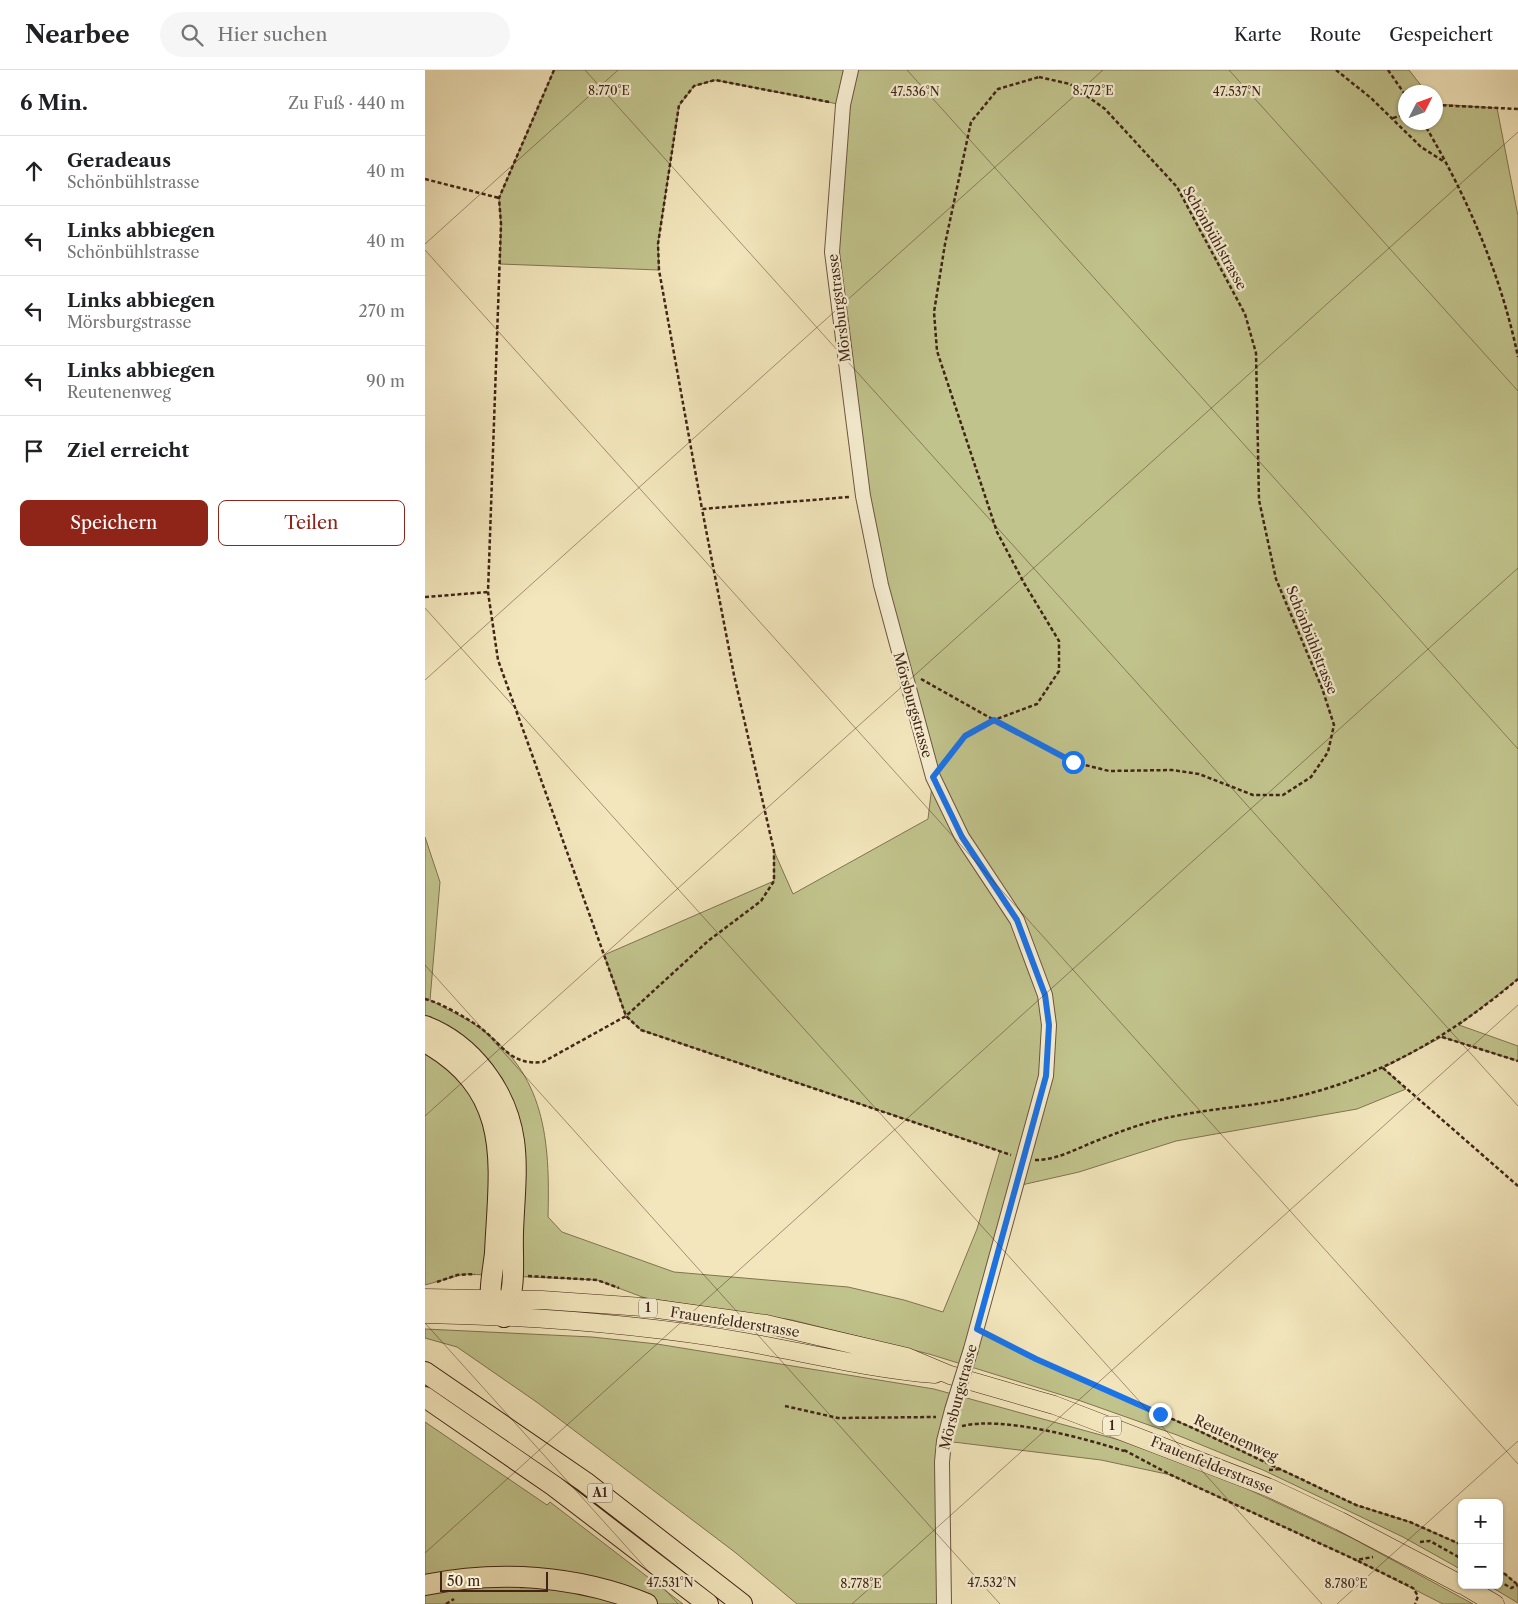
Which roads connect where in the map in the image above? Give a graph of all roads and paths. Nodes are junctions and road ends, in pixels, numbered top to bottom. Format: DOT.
graph roads {
  1 [pos="554,70"];
  2 [pos="851,70"];
  3 [pos="1337,70"];
  4 [pos="1388,70"];
  5 [pos="1398,85"];
  6 [pos="843,105"];
  7 [pos="1443,105"];
  8 [pos="1518,109"];
  9 [pos="1398,116"];
  10 [pos="1392,118"];
  11 [pos="1427,130"];
  12 [pos="1445,162"];
  13 [pos="425,179"];
  14 [pos="499,198"];
  15 [pos="1518,357"];
  16 [pos="863,496"];
  17 [pos="702,509"];
  18 [pos="488,592"];
  19 [pos="425,597"];
  20 [pos="902,669"];
  21 [pos="994,720"];
  22 [pos="933,777"];
  23 [pos="1518,979"];
  24 [pos="425,1000"];
  25 [pos="626,1016"];
  26 [pos="425,1026"];
  27 [pos="1442,1037"];
  28 [pos="425,1042"];
  29 [pos="1518,1062"];
  30 [pos="1383,1068"];
  31 [pos="1023,1159"];
  32 [pos="1518,1186"];
  33 [pos="425,1298"];
  34 [pos="491,1298"];
  35 [pos="511,1299"];
  36 [pos="425,1314"];
  37 [pos="504,1317"];
  38 [pos="977,1329"];
  39 [pos="425,1366"];
  40 [pos="425,1372"];
  41 [pos="950,1375"];
  42 [pos="453,1390"];
  43 [pos="425,1397"];
  44 [pos="785,1406"];
  45 [pos="951,1414"];
  46 [pos="968,1425"];
  47 [pos="1106,1440"];
  48 [pos="1130,1453"];
  49 [pos="1420,1542"];
  50 [pos="1460,1544"];
  51 [pos="1377,1556"];
  52 [pos="1458,1557"];
  53 [pos="1356,1560"];
  54 [pos="1503,1572"];
  55 [pos="1458,1583"];
  56 [pos="1503,1583"];
  57 [pos="425,1585"];
  58 [pos="1518,1585"];
  59 [pos="1469,1589"];
  60 [pos="454,1599"];
  61 [pos="446,1604"];
  62 [pos="647,1604"];
  63 [pos="708,1604"];
  64 [pos="742,1604"];
  65 [pos="944,1604"];
  66 [pos="1415,1604"];
  67 [pos="1495,1604"];
  1 -- 14 [label="path"];
  2 -- 6 [label="street, Mörsburgstrasse"];
  3 -- 10 [label="path"];
  4 -- 5 [label="path"];
  6 -- 16 [label="street, Mörsburgstrasse"];
  6 -- 17 [label="path"];
  7 -- 8 [label="path"];
  9 -- 10 [label="path"];
  10 -- 12 [label="path"];
  11 -- 12 [label="path"];
  12 -- 15 [label="path"];
  13 -- 14 [label="path"];
  14 -- 18 [label="path"];
  16 -- 17 [label="path"];
  16 -- 20 [label="street, Mörsburgstrasse"];
  17 -- 25 [label="path"];
  18 -- 19 [label="path"];
  18 -- 25 [label="path"];
  20 -- 21 [label="path, Schönbühlstrasse"];
  20 -- 22 [label="street, Mörsburgstrasse"];
  21 -- 21 [label="path, Schönbühlstrasse"];
  21 -- 22 [label="path, Schönbühlstrasse"];
  22 -- 31 [label="street, Mörsburgstrasse"];
  23 -- 27 [label="path"];
  24 -- 25 [label="path"];
  25 -- 31 [label="path"];
  26 -- 35 [label="highway"];
  27 -- 29 [label="path"];
  27 -- 30 [label="path"];
  28 -- 34 [label="highway"];
  30 -- 31 [label="path"];
  30 -- 32 [label="path"];
  31 -- 38 [label="street, Mörsburgstrasse"];
  33 -- 34 [label="main road, Frauenfelderstrasse / 1"];
  34 -- 35 [label="main road, Frauenfelderstrasse / 1"];
  34 -- 37 [label="highway"];
  35 -- 37 [label="highway"];
  35 -- 41 [label="main road, Frauenfelderstrasse / 1"];
  36 -- 37 [label="main road, Frauenfelderstrasse / 1"];
  37 -- 41 [label="main road, Frauenfelderstrasse / 1"];
  38 -- 45 [label="street, Mörsburgstrasse, bridge"];
  38 -- 50 [label="path, Reutenenweg"];
  39 -- 42 [label="highway"];
  40 -- 42 [label="highway, A1"];
  41 -- 55 [label="main road, Frauenfelderstrasse / 1"];
  42 -- 64 [label="highway, A1"];
  43 -- 63 [label="highway, A1"];
  44 -- 45 [label="path"];
  45 -- 65 [label="street, Mörsburgstrasse"];
  46 -- 48 [label="path"];
  47 -- 48 [label="path"];
  48 -- 53 [label="path"];
  49 -- 52 [label="path"];
  51 -- 53 [label="path"];
  53 -- 66 [label="path"];
  54 -- 58 [label="path"];
  56 -- 58 [label="path"];
  57 -- 62 [label="highway"];
  59 -- 67 [label="main road, Frauenfelderstrasse / 1"];
  60 -- 61 [label="path"];
}
